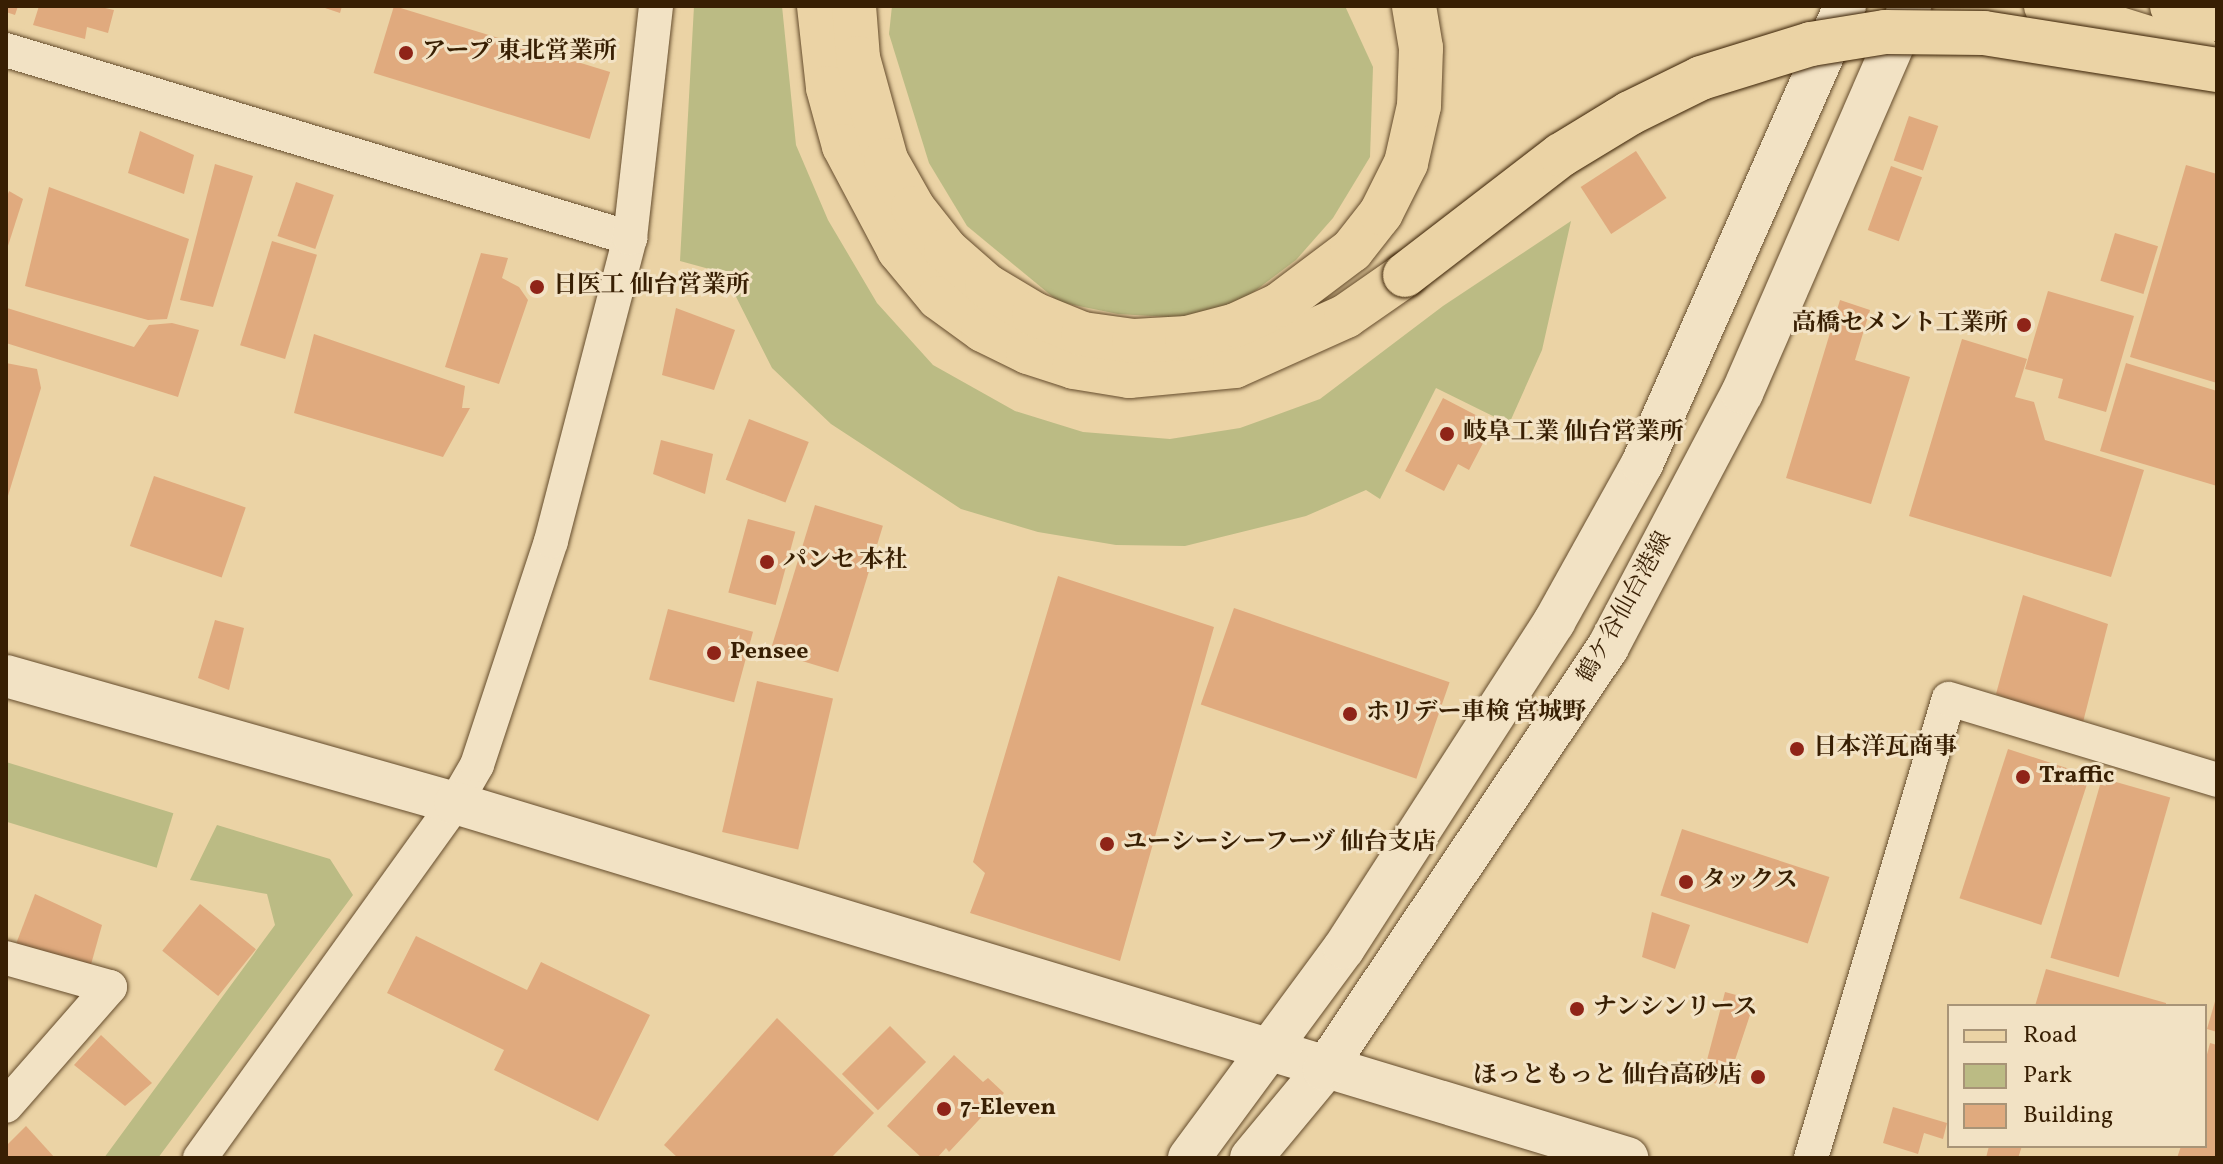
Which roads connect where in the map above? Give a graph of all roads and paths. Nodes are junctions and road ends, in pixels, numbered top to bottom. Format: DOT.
graph roads {
  1 [pos="656,6"];
  2 [pos="819,6"];
  3 [pos="854,6"];
  4 [pos="1414,6"];
  5 [pos="1845,6"];
  6 [pos="1910,6"];
  7 [pos="2046,6"];
  8 [pos="2172,6"];
  9 [pos="2217,19"];
  10 [pos="6,50"];
  11 [pos="2217,60"];
  12 [pos="2217,70"];
  13 [pos="630,238"];
  14 [pos="6,676"];
  15 [pos="2217,780"];
  16 [pos="455,803"];
  17 [pos="6,958"];
  18 [pos="1269,1054"];
  19 [pos="1324,1070"];
  20 [pos="6,1106"];
  21 [pos="200,1158"];
  22 [pos="1189,1158"];
  23 [pos="1251,1158"];
  24 [pos="1627,1158"];
  25 [pos="1811,1158"];
  1 -- 13 [label="street"];
  2 -- 12 [label="main road, bridge"];
  3 -- 4 [label="main road"];
  5 -- 18 [label="street"];
  6 -- 19 [label="street, 鶴ケ谷仙台港線"];
  7 -- 11 [label="main road"];
  8 -- 9 [label="main road"];
  10 -- 13 [label="street"];
  13 -- 16 [label="street"];
  14 -- 16 [label="street"];
  15 -- 25 [label="street"];
  16 -- 18 [label="street"];
  16 -- 21 [label="street"];
  17 -- 20 [label="street"];
  18 -- 19 [label="street"];
  18 -- 22 [label="street"];
  19 -- 23 [label="street, 鶴ケ谷仙台港線"];
  19 -- 24 [label="street"];
}
